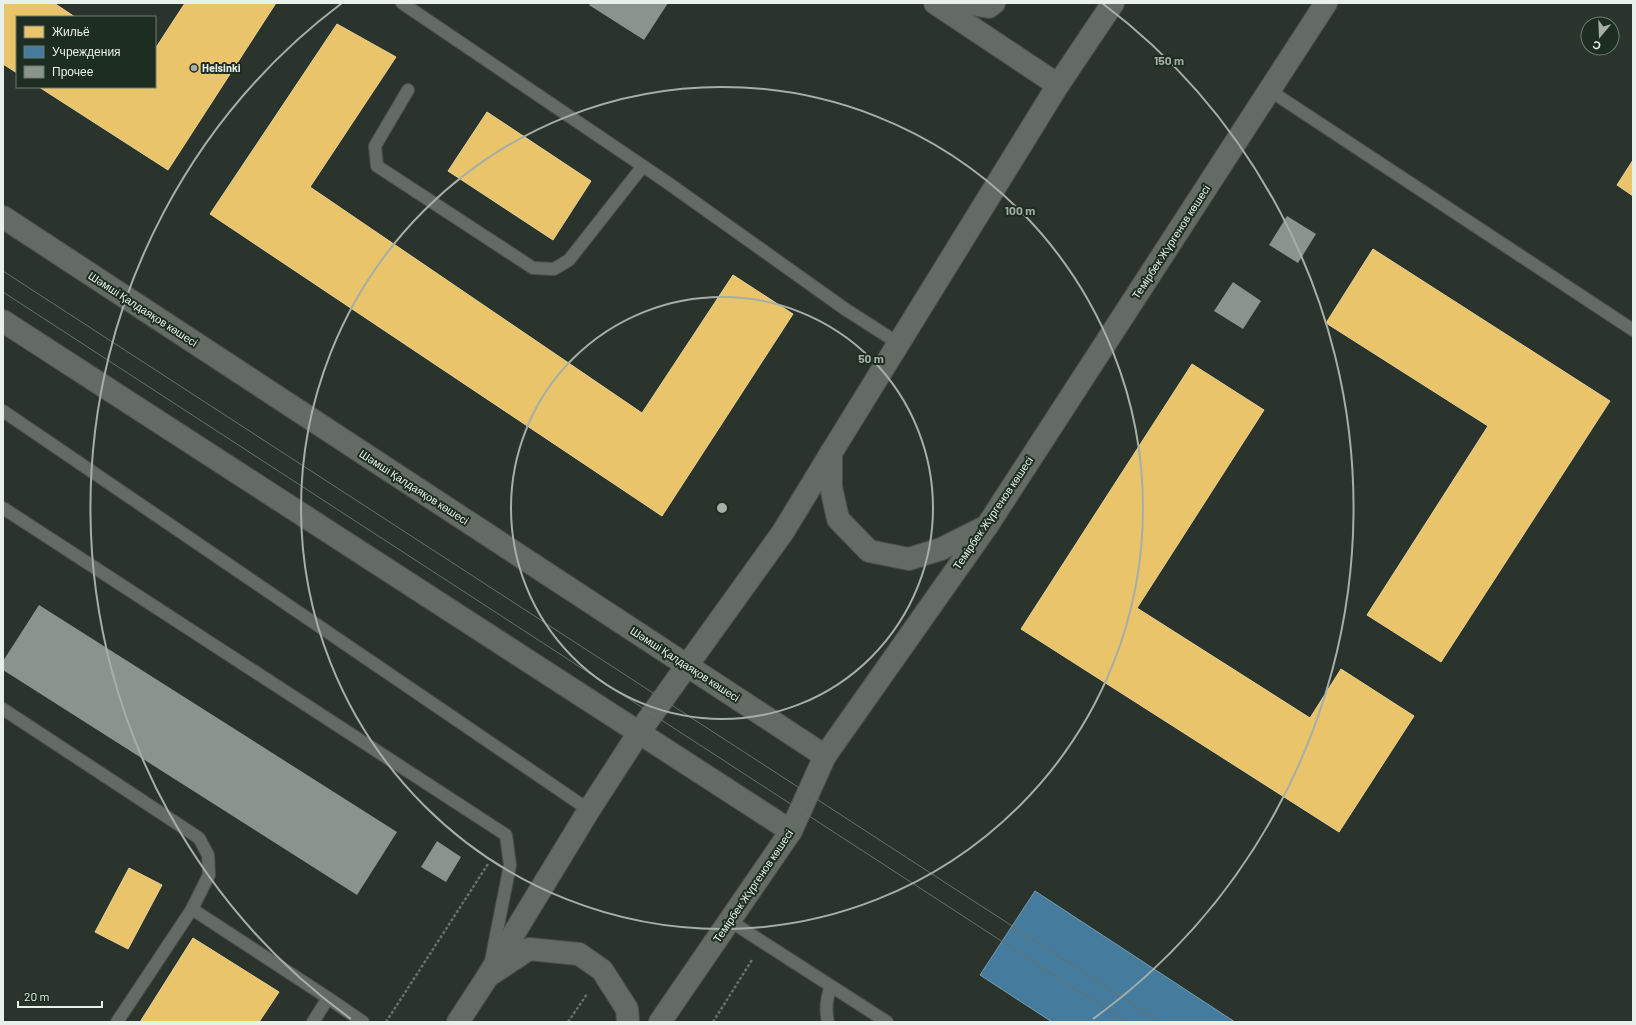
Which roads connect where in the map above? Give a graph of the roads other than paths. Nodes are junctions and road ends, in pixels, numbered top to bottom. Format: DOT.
graph roads {
  1 [pos="402,3"];
  2 [pos="935,3"];
  3 [pos="965,3"];
  4 [pos="994,3"];
  5 [pos="1113,3"];
  6 [pos="1326,3"];
  7 [pos="1058,85"];
  8 [pos="408,90"];
  9 [pos="1269,90"];
  10 [pos="643,166"];
  11 [pos="3,217"];
  12 [pos="3,321"];
  13 [pos="1633,330"];
  14 [pos="898,344"];
  15 [pos="3,411"];
  16 [pos="831,453"];
  17 [pos="3,508"];
  18 [pos="987,526"];
  19 [pos="686,665"];
  20 [pos="3,709"];
  21 [pos="640,731"];
  22 [pos="825,756"];
  23 [pos="589,810"];
  24 [pos="791,831"];
  25 [pos="192,909"];
  26 [pos="730,921"];
  27 [pos="488,976"];
  28 [pos="831,986"];
  29 [pos="328,998"];
  30 [pos="117,1022"];
  31 [pos="313,1022"];
  32 [pos="363,1022"];
  33 [pos="458,1022"];
  34 [pos="628,1022"];
  35 [pos="660,1022"];
  36 [pos="828,1022"];
  37 [pos="887,1022"];
  1 -- 10 [label="lane"];
  2 -- 7 [label="street"];
  3 -- 4 [label="street"];
  5 -- 7 [label="street"];
  6 -- 9 [label="street, Темірбек Жүргенов көшесі"];
  7 -- 14 [label="street"];
  8 -- 10 [label="lane"];
  9 -- 13 [label="lane"];
  9 -- 18 [label="street, Темірбек Жүргенов көшесі"];
  10 -- 14 [label="lane"];
  11 -- 19 [label="street, Шәмші Қалдаяқов көшесі"];
  12 -- 21 [label="street"];
  14 -- 16 [label="street"];
  15 -- 23 [label="lane"];
  16 -- 18 [label="street"];
  16 -- 19 [label="street"];
  17 -- 27 [label="lane"];
  18 -- 22 [label="street, Темірбек Жүргенов көшесі"];
  19 -- 21 [label="street"];
  19 -- 22 [label="street, Шәмші Қалдаяқов көшесі"];
  20 -- 25 [label="lane"];
  21 -- 23 [label="street"];
  21 -- 24 [label="street"];
  22 -- 24 [label="street, Темірбек Жүргенов көшесі"];
  23 -- 27 [label="street"];
  24 -- 26 [label="street, Темірбек Жүргенов көшесі"];
  25 -- 29 [label="lane"];
  25 -- 30 [label="lane"];
  26 -- 28 [label="lane"];
  26 -- 35 [label="street, Темірбек Жүргенов көшесі"];
  27 -- 33 [label="street"];
  27 -- 34 [label="street"];
  28 -- 36 [label="lane"];
  28 -- 37 [label="lane"];
  29 -- 31 [label="lane"];
  29 -- 32 [label="lane"];
}
